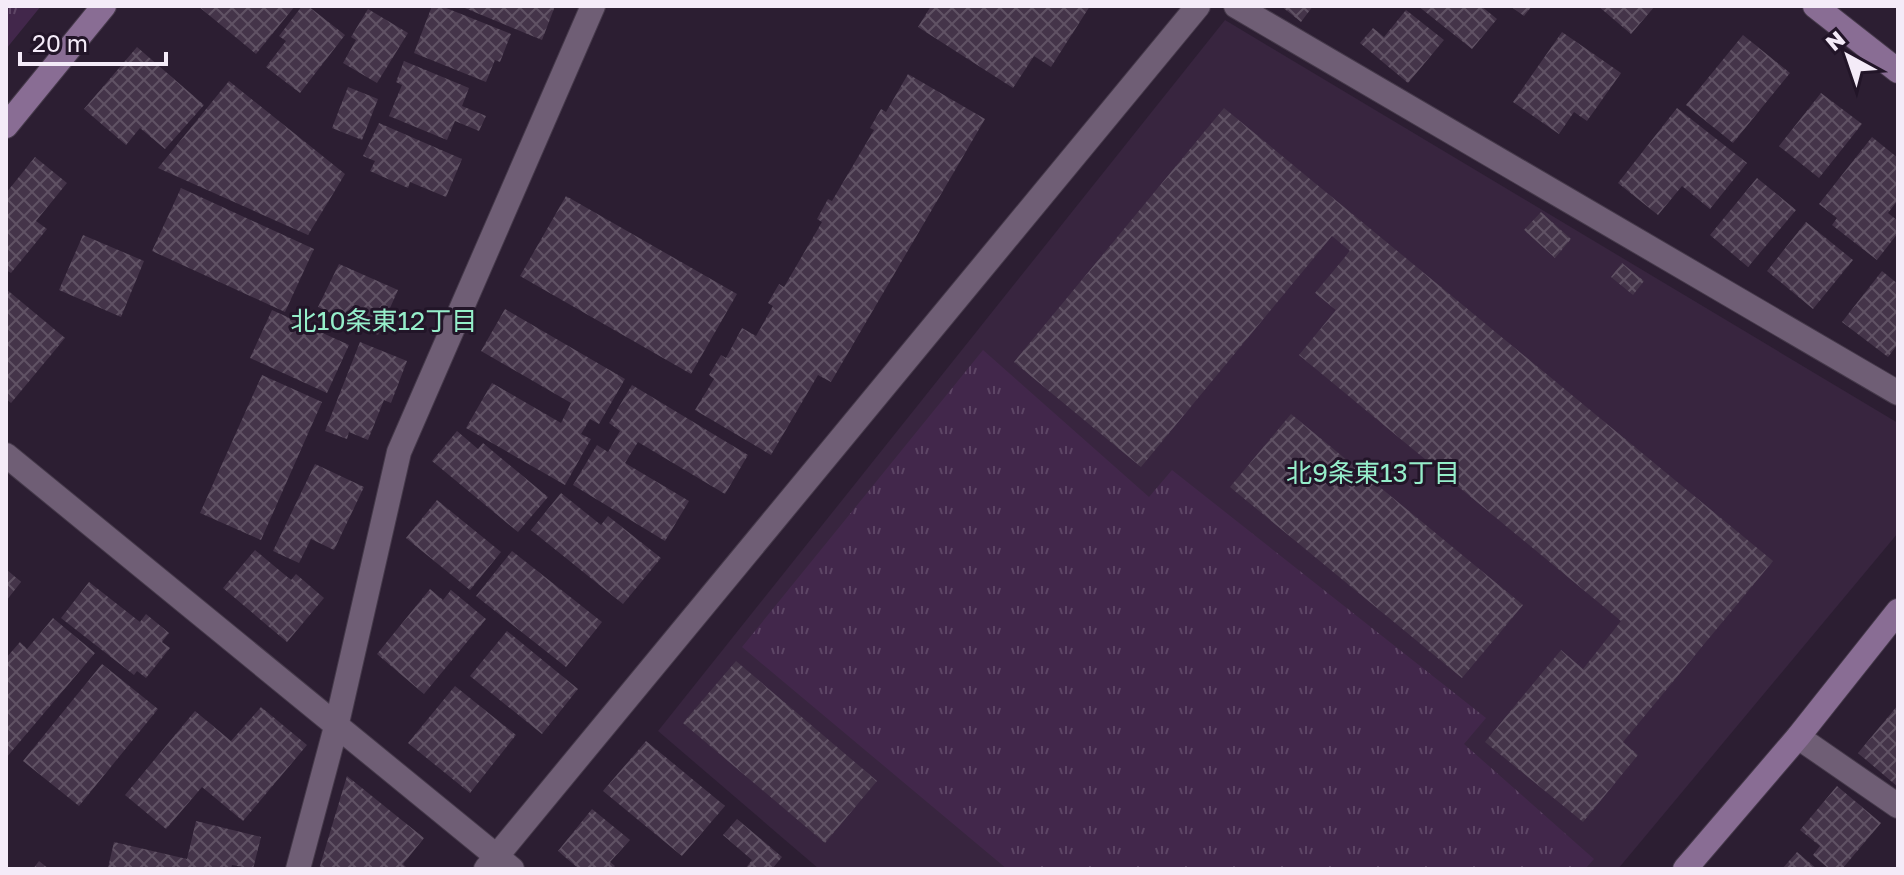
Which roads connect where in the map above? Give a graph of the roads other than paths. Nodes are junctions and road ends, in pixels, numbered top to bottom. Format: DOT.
graph roads {
  1 [pos="104,6"];
  2 [pos="593,6"];
  3 [pos="1198,6"];
  4 [pos="1236,6"];
  5 [pos="1815,6"];
  6 [pos="1898,71"];
  7 [pos="6,126"];
  8 [pos="1898,393"];
  9 [pos="6,455"];
  10 [pos="1898,611"];
  11 [pos="337,723"];
  12 [pos="1798,737"];
  13 [pos="1898,806"];
  14 [pos="498,865"];
  15 [pos="298,869"];
  16 [pos="1685,869"];
  1 -- 7 [label="street"];
  2 -- 11 [label="street"];
  3 -- 14 [label="street"];
  4 -- 8 [label="street"];
  5 -- 6 [label="street"];
  9 -- 11 [label="street"];
  10 -- 12 [label="street"];
  11 -- 14 [label="street"];
  11 -- 15 [label="street"];
  12 -- 13 [label="street"];
  12 -- 16 [label="street"];
}
